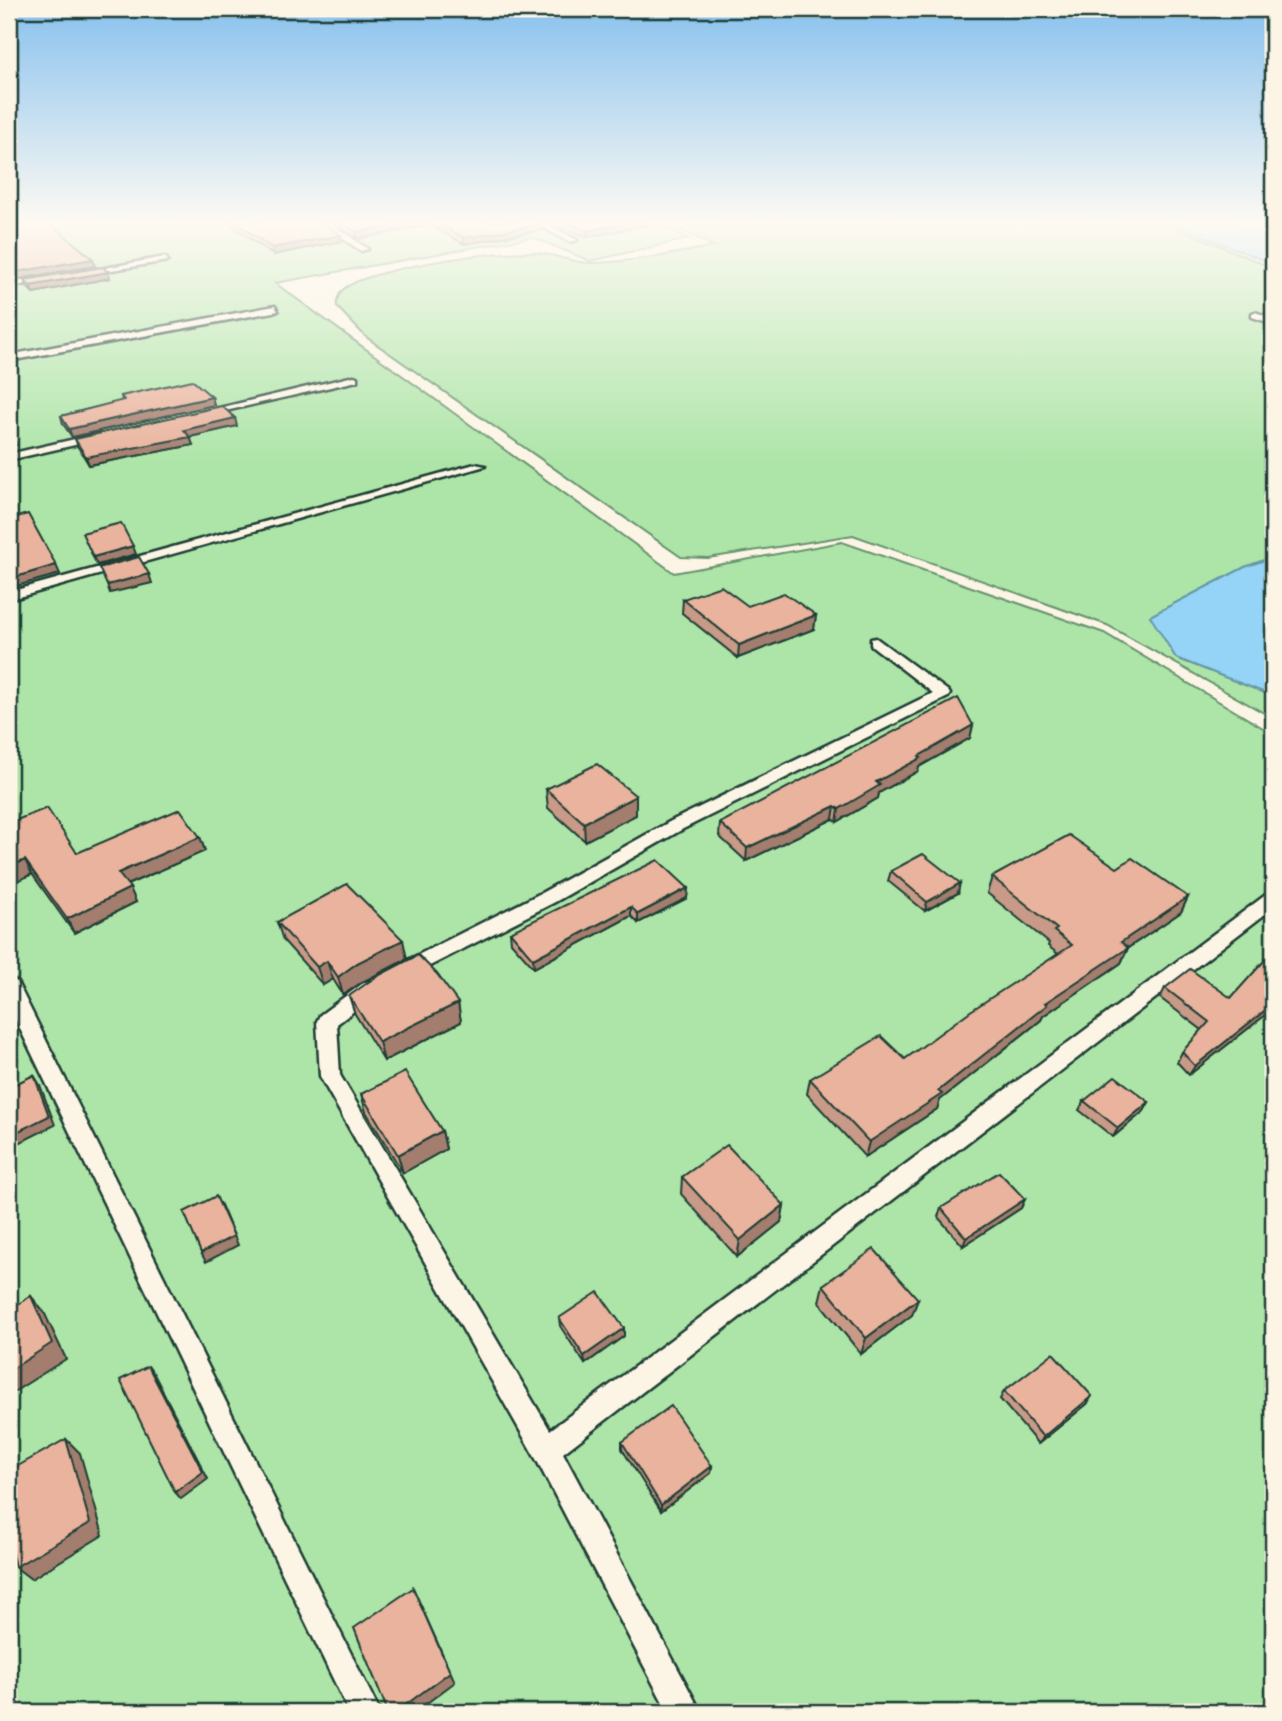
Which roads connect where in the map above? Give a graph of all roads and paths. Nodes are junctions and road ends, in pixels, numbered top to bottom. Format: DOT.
graph roads {
  1 [pos="275,309"];
  2 [pos="1255,315"];
  3 [pos="1273,321"];
  4 [pos="9,358"];
  5 [pos="354,379"];
  6 [pos="195,415"];
  7 [pos="115,433"];
  8 [pos="9,457"];
  9 [pos="479,466"];
  10 [pos="9,596"];
  11 [pos="876,642"];
  12 [pos="1273,899"];
  13 [pos="9,986"];
  14 [pos="546,1450"];
  15 [pos="365,1712"];
  16 [pos="685,1712"];
  1 -- 4 [label="lane"];
  2 -- 3 [label="lane"];
  5 -- 6 [label="lane"];
  7 -- 8 [label="lane"];
  9 -- 10 [label="lane"];
  11 -- 14 [label="lane"];
  12 -- 14 [label="lane"];
  13 -- 15 [label="lane"];
  14 -- 16 [label="lane"];
}
